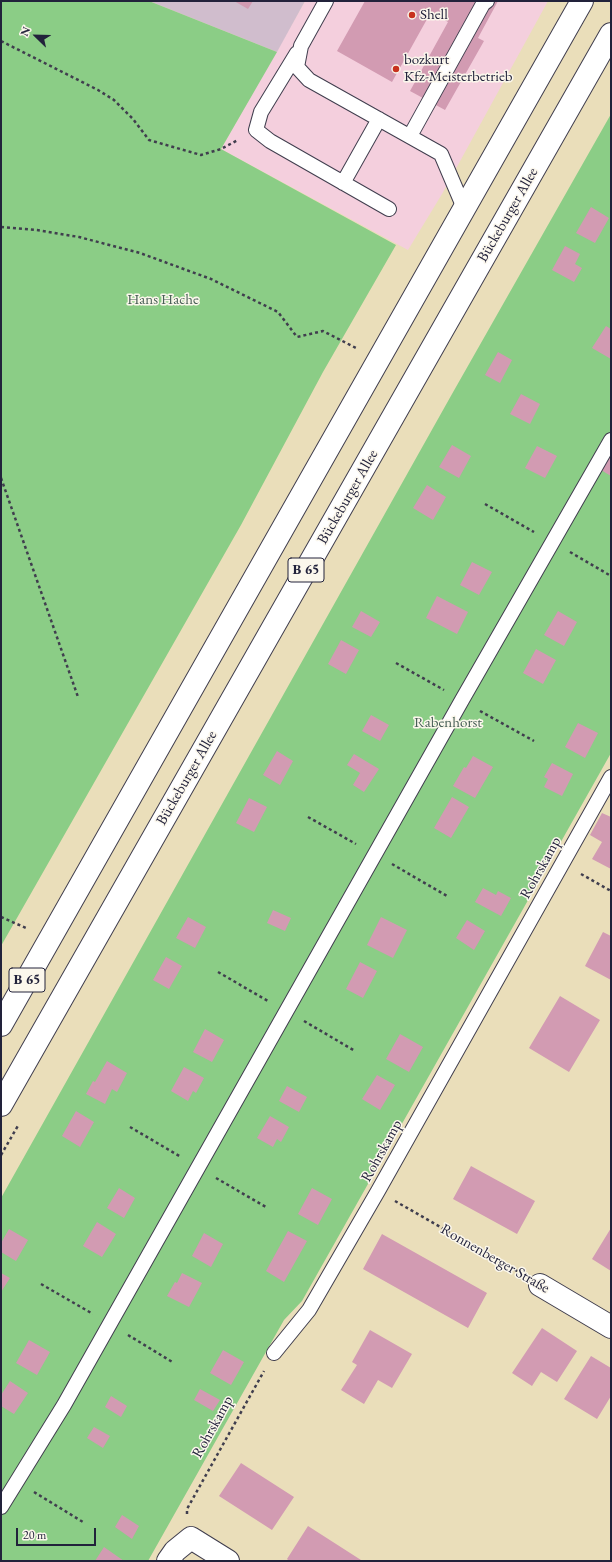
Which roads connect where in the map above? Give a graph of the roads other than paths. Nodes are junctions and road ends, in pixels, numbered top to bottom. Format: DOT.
graph roads {
  1 [pos="326,1"];
  2 [pos="487,1"];
  3 [pos="582,1"];
  4 [pos="611,34"];
  5 [pos="301,46"];
  6 [pos="379,119"];
  7 [pos="410,136"];
  8 [pos="344,183"];
  9 [pos="464,208"];
  10 [pos="389,209"];
  11 [pos="611,440"];
  12 [pos="611,777"];
  13 [pos="1,1025"];
  14 [pos="1,1105"];
  15 [pos="540,1284"];
  16 [pos="611,1327"];
  17 [pos="274,1353"];
  18 [pos="1,1507"];
  19 [pos="168,1561"];
  20 [pos="228,1561"];
  1 -- 5 [label="lane"];
  2 -- 7 [label="lane"];
  3 -- 9 [label="main road, B 65"];
  4 -- 14 [label="main road, Bückeburger Allee / B 65"];
  5 -- 6 [label="lane"];
  5 -- 8 [label="lane"];
  6 -- 7 [label="lane"];
  6 -- 8 [label="lane"];
  7 -- 9 [label="lane"];
  8 -- 10 [label="lane"];
  9 -- 13 [label="main road, B 65"];
  11 -- 18 [label="lane"];
  12 -- 17 [label="lane, Rohrskamp"];
  15 -- 16 [label="main road, Ronnenberger Straße"];
  19 -- 20 [label="main road"];
}
